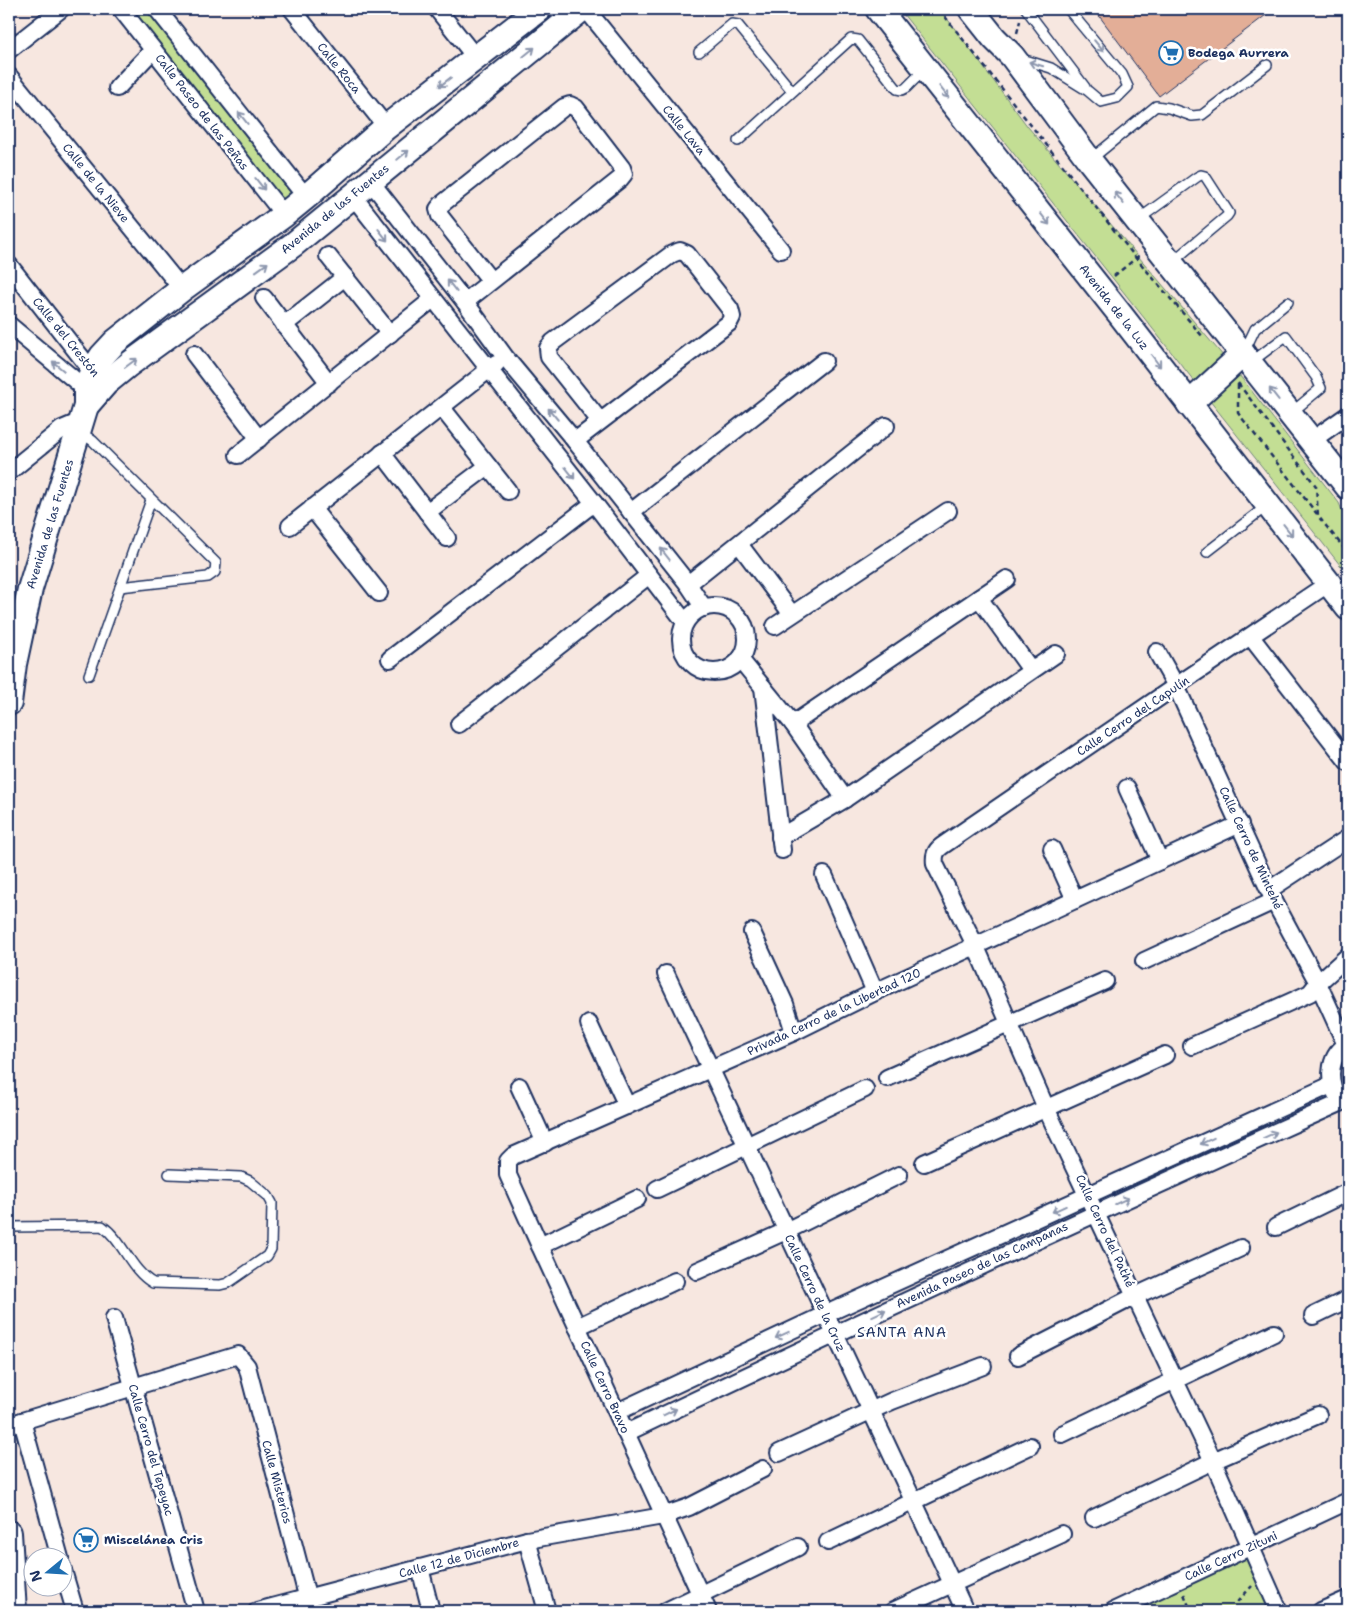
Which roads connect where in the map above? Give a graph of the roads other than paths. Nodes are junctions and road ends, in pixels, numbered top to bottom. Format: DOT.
graph roads {
  1 [pos="61,9"];
  2 [pos="121,9"];
  3 [pos="157,9"];
  4 [pos="292,9"];
  5 [pos="437,9"];
  6 [pos="538,9"];
  7 [pos="582,9"];
  8 [pos="586,9"];
  9 [pos="1026,9"];
  10 [pos="1068,9"];
  11 [pos="880,10"];
  12 [pos="985,22"];
  13 [pos="9,50"];
  14 [pos="153,50"];
  15 [pos="699,52"];
  16 [pos="1012,56"];
  17 [pos="476,58"];
  18 [pos="1267,65"];
  19 [pos="925,68"];
  20 [pos="9,76"];
  21 [pos="117,88"];
  22 [pos="792,91"];
  23 [pos="1088,91"];
  24 [pos="385,128"];
  25 [pos="738,141"];
  26 [pos="1090,161"];
  27 [pos="371,182"];
  28 [pos="352,196"];
  29 [pos="306,197"];
  30 [pos="284,215"];
  31 [pos="1137,221"];
  32 [pos="781,250"];
  33 [pos="328,256"];
  34 [pos="1170,264"];
  35 [pos="9,265"];
  36 [pos="345,277"];
  37 [pos="491,281"];
  38 [pos="182,290"];
  39 [pos="264,298"];
  40 [pos="433,299"];
  41 [pos="465,302"];
  42 [pos="1288,302"];
  43 [pos="9,325"];
  44 [pos="284,325"];
  45 [pos="390,334"];
  46 [pos="194,354"];
  47 [pos="505,356"];
  48 [pos="1246,359"];
  49 [pos="824,360"];
  50 [pos="489,371"];
  51 [pos="329,383"];
  52 [pos="89,400"];
  53 [pos="1189,404"];
  54 [pos="442,408"];
  55 [pos="1290,414"];
  56 [pos="1348,415"];
  57 [pos="600,421"];
  58 [pos="886,426"];
  59 [pos="259,439"];
  60 [pos="575,441"];
  61 [pos="1311,441"];
  62 [pos="382,453"];
  63 [pos="238,456"];
  64 [pos="488,466"];
  65 [pos="9,472"];
  66 [pos="1348,487"];
  67 [pos="508,491"];
  68 [pos="151,500"];
  69 [pos="594,503"];
  70 [pos="1269,504"];
  71 [pos="312,508"];
  72 [pos="948,510"];
  73 [pos="427,512"];
  74 [pos="631,512"];
  75 [pos="290,526"];
  76 [pos="447,538"];
  77 [pos="739,544"];
  78 [pos="1207,552"];
  79 [pos="648,576"];
  80 [pos="1007,579"];
  81 [pos="1329,583"];
  82 [pos="688,584"];
  83 [pos="120,587"];
  84 [pos="379,593"];
  85 [pos="979,598"];
  86 [pos="704,608"];
  87 [pos="1348,608"];
  88 [pos="791,614"];
  89 [pos="685,622"];
  90 [pos="775,626"];
  91 [pos="1251,637"];
  92 [pos="1157,652"];
  93 [pos="1056,654"];
  94 [pos="390,659"];
  95 [pos="740,659"];
  96 [pos="11,662"];
  97 [pos="1031,670"];
  98 [pos="88,675"];
  99 [pos="1176,686"];
  100 [pos="762,687"];
  101 [pos="9,703"];
  102 [pos="459,724"];
  103 [pos="792,724"];
  104 [pos="1348,762"];
  105 [pos="1127,788"];
  106 [pos="845,799"];
  107 [pos="1240,824"];
  108 [pos="1348,838"];
  109 [pos="1052,849"];
  110 [pos="937,850"];
  111 [pos="1160,861"];
  112 [pos="824,875"];
  113 [pos="1272,896"];
  114 [pos="1075,900"];
  115 [pos="752,932"];
  116 [pos="976,947"];
  117 [pos="1348,956"];
  118 [pos="1144,961"];
  119 [pos="666,974"];
  120 [pos="1105,980"];
  121 [pos="1318,983"];
  122 [pos="875,992"];
  123 [pos="589,1024"];
  124 [pos="1009,1025"];
  125 [pos="794,1032"];
  126 [pos="1347,1045"];
  127 [pos="1192,1046"];
  128 [pos="1165,1055"];
  129 [pos="711,1069"];
  130 [pos="887,1078"];
  131 [pos="1331,1085"];
  132 [pos="518,1086"];
  133 [pos="865,1089"];
  134 [pos="627,1106"];
  135 [pos="1344,1106"];
  136 [pos="1046,1108"];
  137 [pos="545,1143"];
  138 [pos="746,1145"];
  139 [pos="508,1161"];
  140 [pos="924,1163"];
  141 [pos="169,1174"];
  142 [pos="899,1174"];
  143 [pos="658,1189"];
  144 [pos="1348,1192"];
  145 [pos="1089,1195"];
  146 [pos="637,1199"];
  147 [pos="1096,1212"];
  148 [pos="9,1227"];
  149 [pos="1276,1227"];
  150 [pos="786,1231"];
  151 [pos="540,1246"];
  152 [pos="1241,1248"];
  153 [pos="697,1271"];
  154 [pos="675,1281"];
  155 [pos="1135,1296"];
  156 [pos="1348,1299"];
  157 [pos="826,1314"];
  158 [pos="1313,1316"];
  159 [pos="114,1318"];
  160 [pos="577,1327"];
  161 [pos="834,1333"];
  162 [pos="1274,1333"];
  163 [pos="1018,1356"];
  164 [pos="983,1366"];
  165 [pos="1175,1380"];
  166 [pos="133,1387"];
  167 [pos="871,1410"];
  168 [pos="617,1412"];
  169 [pos="1318,1415"];
  170 [pos="16,1423"];
  171 [pos="626,1433"];
  172 [pos="1062,1434"];
  173 [pos="1030,1446"];
  174 [pos="779,1453"];
  175 [pos="1213,1461"];
  176 [pos="763,1470"];
  177 [pos="914,1500"];
  178 [pos="1348,1501"];
  179 [pos="663,1516"];
  180 [pos="1094,1518"];
  181 [pos="9,1532"];
  182 [pos="1062,1534"];
  183 [pos="527,1540"];
  184 [pos="828,1542"];
  185 [pos="798,1546"];
  186 [pos="1250,1547"];
  187 [pos="57,1548"];
  188 [pos="420,1568"];
  189 [pos="952,1584"];
  190 [pos="701,1595"];
  191 [pos="71,1598"];
  192 [pos="1348,1599"];
  193 [pos="310,1605"];
  194 [pos="14,1611"];
  195 [pos="75,1611"];
  196 [pos="196,1611"];
  197 [pos="257,1611"];
  198 [pos="431,1611"];
  199 [pos="547,1611"];
  200 [pos="666,1611"];
  201 [pos="708,1611"];
  202 [pos="893,1611"];
  203 [pos="965,1611"];
  204 [pos="1113,1611"];
  205 [pos="1279,1611"];
  206 [pos="1321,1611"];
  1 -- 13 [label="street"];
  2 -- 14 [label="street, Calle Paseo de las Peñas"];
  29 -- 3 [label="street, one-way"];
  4 -- 24 [label="street, Calle Roca"];
  5 -- 17 [label="street"];
  6 -- 17 [label="main road, Avenida de las Fuentes"];
  27 -- 7 [label="main road, Avenida de las Fuentes, one-way"];
  8 -- 32 [label="street, Calle Lava"];
  9 -- 23 [label="lane"];
  10 -- 23 [label="lane, one-way"];
  11 -- 19 [label="main road, Avenida de la Luz"];
  12 -- 16 [label="main road"];
  14 -- 21 [label="street"];
  14 -- 30 [label="street, Calle Paseo de las Peñas, one-way"];
  15 -- 22 [label="lane"];
  23 -- 16 [label="lane, one-way"];
  16 -- 26 [label="main road"];
  17 -- 24 [label="main road, Avenida de las Fuentes, one-way"];
  18 -- 26 [label="lane"];
  19 -- 22 [label="lane"];
  19 -- 53 [label="main road, Avenida de la Luz, one-way"];
  20 -- 38 [label="street, Calle de la Nieve"];
  22 -- 25 [label="lane"];
  24 -- 29 [label="main road, Avenida de las Fuentes"];
  31 -- 26 [label="main road, one-way"];
  27 -- 28 [label="main road, Avenida de las Fuentes"];
  41 -- 27 [label="street, one-way"];
  28 -- 40 [label="street, one-way"];
  52 -- 28 [label="main road, Avenida de las Fuentes, one-way"];
  29 -- 30 [label="main road, Avenida de las Fuentes"];
  30 -- 38 [label="main road, Avenida de las Fuentes"];
  31 -- 34 [label="main road"];
  31 -- 34 [label="lane"];
  33 -- 36 [label="street"];
  34 -- 48 [label="main road"];
  35 -- 52 [label="street, Calle del Crestón"];
  36 -- 44 [label="street"];
  36 -- 45 [label="street"];
  37 -- 37 [label="street"];
  37 -- 41 [label="street"];
  38 -- 52 [label="main road, Avenida de las Fuentes"];
  39 -- 44 [label="street"];
  40 -- 45 [label="street"];
  40 -- 50 [label="street"];
  41 -- 47 [label="street"];
  42 -- 48 [label="lane"];
  52 -- 43 [label="street, one-way"];
  44 -- 51 [label="street"];
  45 -- 51 [label="street"];
  46 -- 59 [label="street"];
  47 -- 50 [label="street"];
  60 -- 47 [label="street, one-way"];
  48 -- 53 [label="main road"];
  55 -- 48 [label="main road, one-way"];
  48 -- 55 [label="lane"];
  49 -- 74 [label="street"];
  50 -- 54 [label="street"];
  50 -- 69 [label="street, one-way"];
  51 -- 59 [label="street"];
  52 -- 65 [label="street"];
  52 -- 68 [label="lane"];
  52 -- 96 [label="main road, Avenida de las Fuentes"];
  53 -- 70 [label="main road, Avenida de la Luz"];
  54 -- 62 [label="street"];
  54 -- 64 [label="street"];
  55 -- 61 [label="main road"];
  56 -- 61 [label="street"];
  57 -- 57 [label="street"];
  57 -- 60 [label="street"];
  58 -- 77 [label="street"];
  59 -- 63 [label="street"];
  60 -- 74 [label="street"];
  61 -- 66 [label="main road"];
  62 -- 71 [label="street"];
  62 -- 73 [label="street"];
  64 -- 67 [label="street"];
  64 -- 73 [label="street"];
  68 -- 83 [label="lane"];
  68 -- 83 [label="lane"];
  69 -- 79 [label="street"];
  69 -- 94 [label="street"];
  70 -- 78 [label="lane"];
  70 -- 81 [label="main road, Avenida de la Luz, one-way"];
  71 -- 75 [label="street"];
  71 -- 84 [label="street"];
  72 -- 88 [label="street"];
  73 -- 76 [label="street"];
  82 -- 74 [label="street, one-way"];
  77 -- 82 [label="street"];
  77 -- 88 [label="street"];
  79 -- 89 [label="street"];
  79 -- 102 [label="street"];
  80 -- 85 [label="street"];
  81 -- 87 [label="main road, Avenida de la Luz"];
  81 -- 91 [label="street, Calle Cerro del Capulín"];
  82 -- 86 [label="street"];
  83 -- 98 [label="lane"];
  85 -- 97 [label="street"];
  85 -- 103 [label="street"];
  86 -- 89 [label="street"];
  86 -- 95 [label="street"];
  88 -- 90 [label="street"];
  89 -- 95 [label="street"];
  91 -- 99 [label="street, Calle Cerro del Capulín"];
  91 -- 104 [label="street"];
  92 -- 99 [label="street, Calle Cerro de Mintehé"];
  93 -- 97 [label="street"];
  95 -- 100 [label="street"];
  96 -- 101 [label="main road, Avenida de las Fuentes"];
  97 -- 106 [label="street"];
  99 -- 107 [label="street, Calle Cerro de Mintehé"];
  99 -- 110 [label="street, Calle Cerro del Capulín"];
  100 -- 103 [label="street"];
  100 -- 106 [label="street"];
  103 -- 106 [label="street"];
  105 -- 111 [label="street"];
  107 -- 111 [label="street, Privada Cerro de la Libertad 120"];
  107 -- 113 [label="street, Calle Cerro de Mintehé"];
  108 -- 113 [label="street"];
  109 -- 114 [label="street"];
  110 -- 116 [label="street, Calle Cerro del Pathé"];
  111 -- 114 [label="street, Privada Cerro de la Libertad 120"];
  112 -- 122 [label="street"];
  113 -- 118 [label="street"];
  113 -- 121 [label="street, Calle Cerro de Mintehé"];
  114 -- 116 [label="street, Privada Cerro de la Libertad 120"];
  115 -- 125 [label="street"];
  116 -- 122 [label="street, Privada Cerro de la Libertad 120"];
  116 -- 124 [label="street, Calle Cerro del Pathé"];
  117 -- 121 [label="street"];
  119 -- 129 [label="street, Calle Cerro de la Cruz"];
  120 -- 124 [label="street"];
  121 -- 126 [label="street, Calle Cerro de Mintehé"];
  121 -- 127 [label="street"];
  122 -- 125 [label="street, Privada Cerro de la Libertad 120"];
  123 -- 134 [label="street"];
  124 -- 130 [label="street"];
  124 -- 136 [label="street, Calle Cerro del Pathé"];
  125 -- 129 [label="street, Privada Cerro de la Libertad 120"];
  126 -- 131 [label="street"];
  128 -- 136 [label="street"];
  129 -- 134 [label="street, Privada Cerro de la Libertad 120"];
  129 -- 138 [label="street, Calle Cerro de la Cruz"];
  131 -- 135 [label="street"];
  131 -- 145 [label="street, Avenida Paseo de las Campanas, one-way"];
  132 -- 137 [label="street"];
  133 -- 138 [label="street"];
  134 -- 137 [label="street, Privada Cerro de la Libertad 120"];
  147 -- 135 [label="street, Avenida Paseo de las Campanas, one-way"];
  136 -- 140 [label="street"];
  136 -- 145 [label="street, Calle Cerro del Pathé"];
  137 -- 139 [label="street, Privada Cerro de la Libertad 120"];
  138 -- 143 [label="street"];
  138 -- 150 [label="street, Calle Cerro de la Cruz"];
  139 -- 151 [label="street, Calle Cerro Bravo"];
  141 -- 148 [label="lane"];
  142 -- 150 [label="street"];
  144 -- 149 [label="street"];
  145 -- 147 [label="street, Calle Cerro del Pathé"];
  145 -- 157 [label="street, Avenida Paseo de las Campanas, one-way"];
  146 -- 151 [label="street"];
  147 -- 155 [label="street, Calle Cerro del Pathé"];
  161 -- 147 [label="street, Avenida Paseo de las Campanas, one-way"];
  150 -- 153 [label="street"];
  150 -- 157 [label="street, Calle Cerro de la Cruz"];
  151 -- 160 [label="street, Calle Cerro Bravo"];
  152 -- 155 [label="street"];
  154 -- 160 [label="street"];
  155 -- 163 [label="street"];
  155 -- 165 [label="street, Calle Cerro del Pathé"];
  156 -- 158 [label="street"];
  157 -- 161 [label="street, Calle Cerro de la Cruz"];
  157 -- 168 [label="street, Avenida Paseo de las Campanas, one-way"];
  159 -- 166 [label="street, Calle Cerro del Tepeyac"];
  160 -- 168 [label="street, Calle Cerro Bravo"];
  161 -- 167 [label="street, Calle Cerro de la Cruz"];
  171 -- 161 [label="street, Avenida Paseo de las Campanas, one-way"];
  162 -- 165 [label="street"];
  164 -- 167 [label="street"];
  165 -- 172 [label="street"];
  165 -- 175 [label="street, Calle Cerro del Pathé"];
  166 -- 170 [label="street"];
  166 -- 193 [label="street, Calle Misterios"];
  166 -- 196 [label="street, Calle Cerro del Tepeyac"];
  167 -- 174 [label="street"];
  167 -- 177 [label="street, Calle Cerro de la Cruz"];
  168 -- 171 [label="street, Calle Cerro Bravo"];
  169 -- 175 [label="street"];
  170 -- 187 [label="street"];
  171 -- 179 [label="street, Calle Cerro Bravo"];
  173 -- 177 [label="street"];
  175 -- 180 [label="street"];
  175 -- 186 [label="street, Calle Cerro del Pathé"];
  176 -- 179 [label="street, Calle 12 de Diciembre"];
  177 -- 184 [label="street"];
  177 -- 189 [label="street, Calle Cerro de la Cruz"];
  178 -- 186 [label="street, Calle Cerro Zituni"];
  179 -- 183 [label="street, Calle 12 de Diciembre"];
  179 -- 190 [label="street, Calle Cerro Bravo"];
  181 -- 194 [label="main road"];
  182 -- 189 [label="street"];
  183 -- 188 [label="street, Calle 12 de Diciembre"];
  183 -- 199 [label="street"];
  185 -- 190 [label="street"];
  186 -- 204 [label="street, Calle Cerro Zituni"];
  186 -- 205 [label="street, Calle Cerro del Pathé"];
  188 -- 193 [label="street, Calle 12 de Diciembre"];
  188 -- 198 [label="street"];
  189 -- 202 [label="street"];
  189 -- 203 [label="street, Calle Cerro de la Cruz"];
  190 -- 200 [label="street"];
  190 -- 201 [label="street, Calle Cerro Bravo"];
  191 -- 195 [label="street"];
  192 -- 206 [label="street"];
  193 -- 197 [label="street, Calle 12 de Diciembre"];
}
